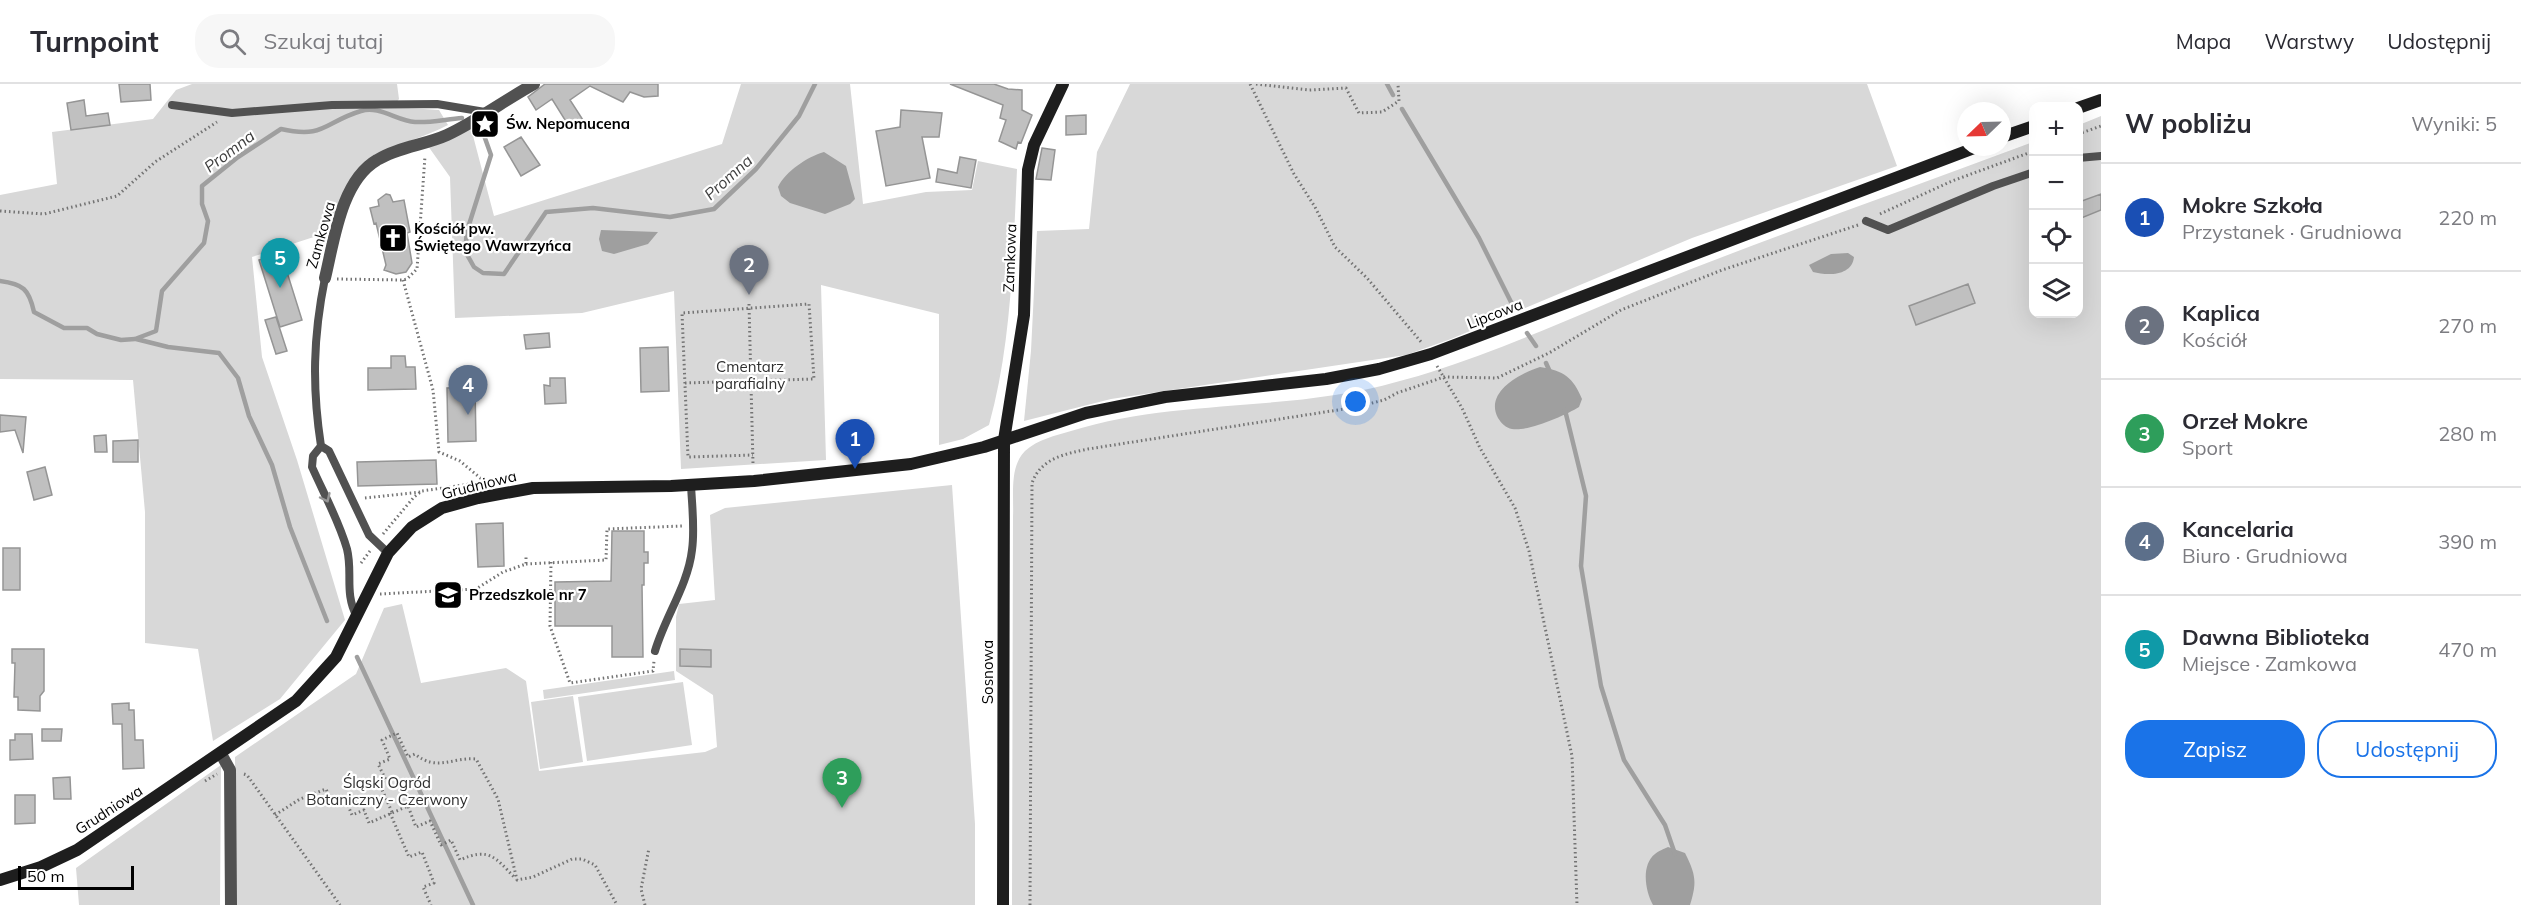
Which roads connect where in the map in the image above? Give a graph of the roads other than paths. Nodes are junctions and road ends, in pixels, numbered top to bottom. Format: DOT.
graph roads {
  1 [pos="534,84"];
  2 [pos="1064,84"];
  3 [pos="2101,100"];
  4 [pos="172,105"];
  5 [pos="2083,107"];
  6 [pos="484,112"];
  7 [pos="2029,128"];
  8 [pos="2011,134"];
  9 [pos="1957,155"];
  10 [pos="2101,156"];
  11 [pos="2083,158"];
  12 [pos="2029,174"];
  13 [pos="1866,221"];
  14 [pos="330,278"];
  15 [pos="1004,440"];
  16 [pos="321,446"];
  17 [pos="691,485"];
  18 [pos="388,553"];
  19 [pos="357,618"];
  20 [pos="655,651"];
  21 [pos="220,754"];
  22 [pos="0,880"];
  23 [pos="231,905"];
  24 [pos="1002,905"];
  1 -- 6 [label="street, Zamkowa"];
  2 -- 15 [label="street, Zamkowa"];
  3 -- 5 [label="street"];
  4 -- 6 [label="lane"];
  6 -- 14 [label="street, Zamkowa"];
  7 -- 8 [label="street"];
  9 -- 15 [label="street, Lipcowa"];
  10 -- 11 [label="lane"];
  12 -- 13 [label="lane"];
  14 -- 16 [label="lane, Zamkowa"];
  15 -- 17 [label="street, Grudniowa"];
  15 -- 24 [label="street, Sosnowa"];
  16 -- 18 [label="lane, Zamkowa"];
  16 -- 19 [label="lane, Zamkowa, one-way"];
  17 -- 18 [label="street, Grudniowa"];
  17 -- 20 [label="lane"];
  18 -- 19 [label="street, Grudniowa"];
  19 -- 21 [label="street, Grudniowa"];
  21 -- 22 [label="street, Grudniowa"];
  21 -- 23 [label="street"];
}
